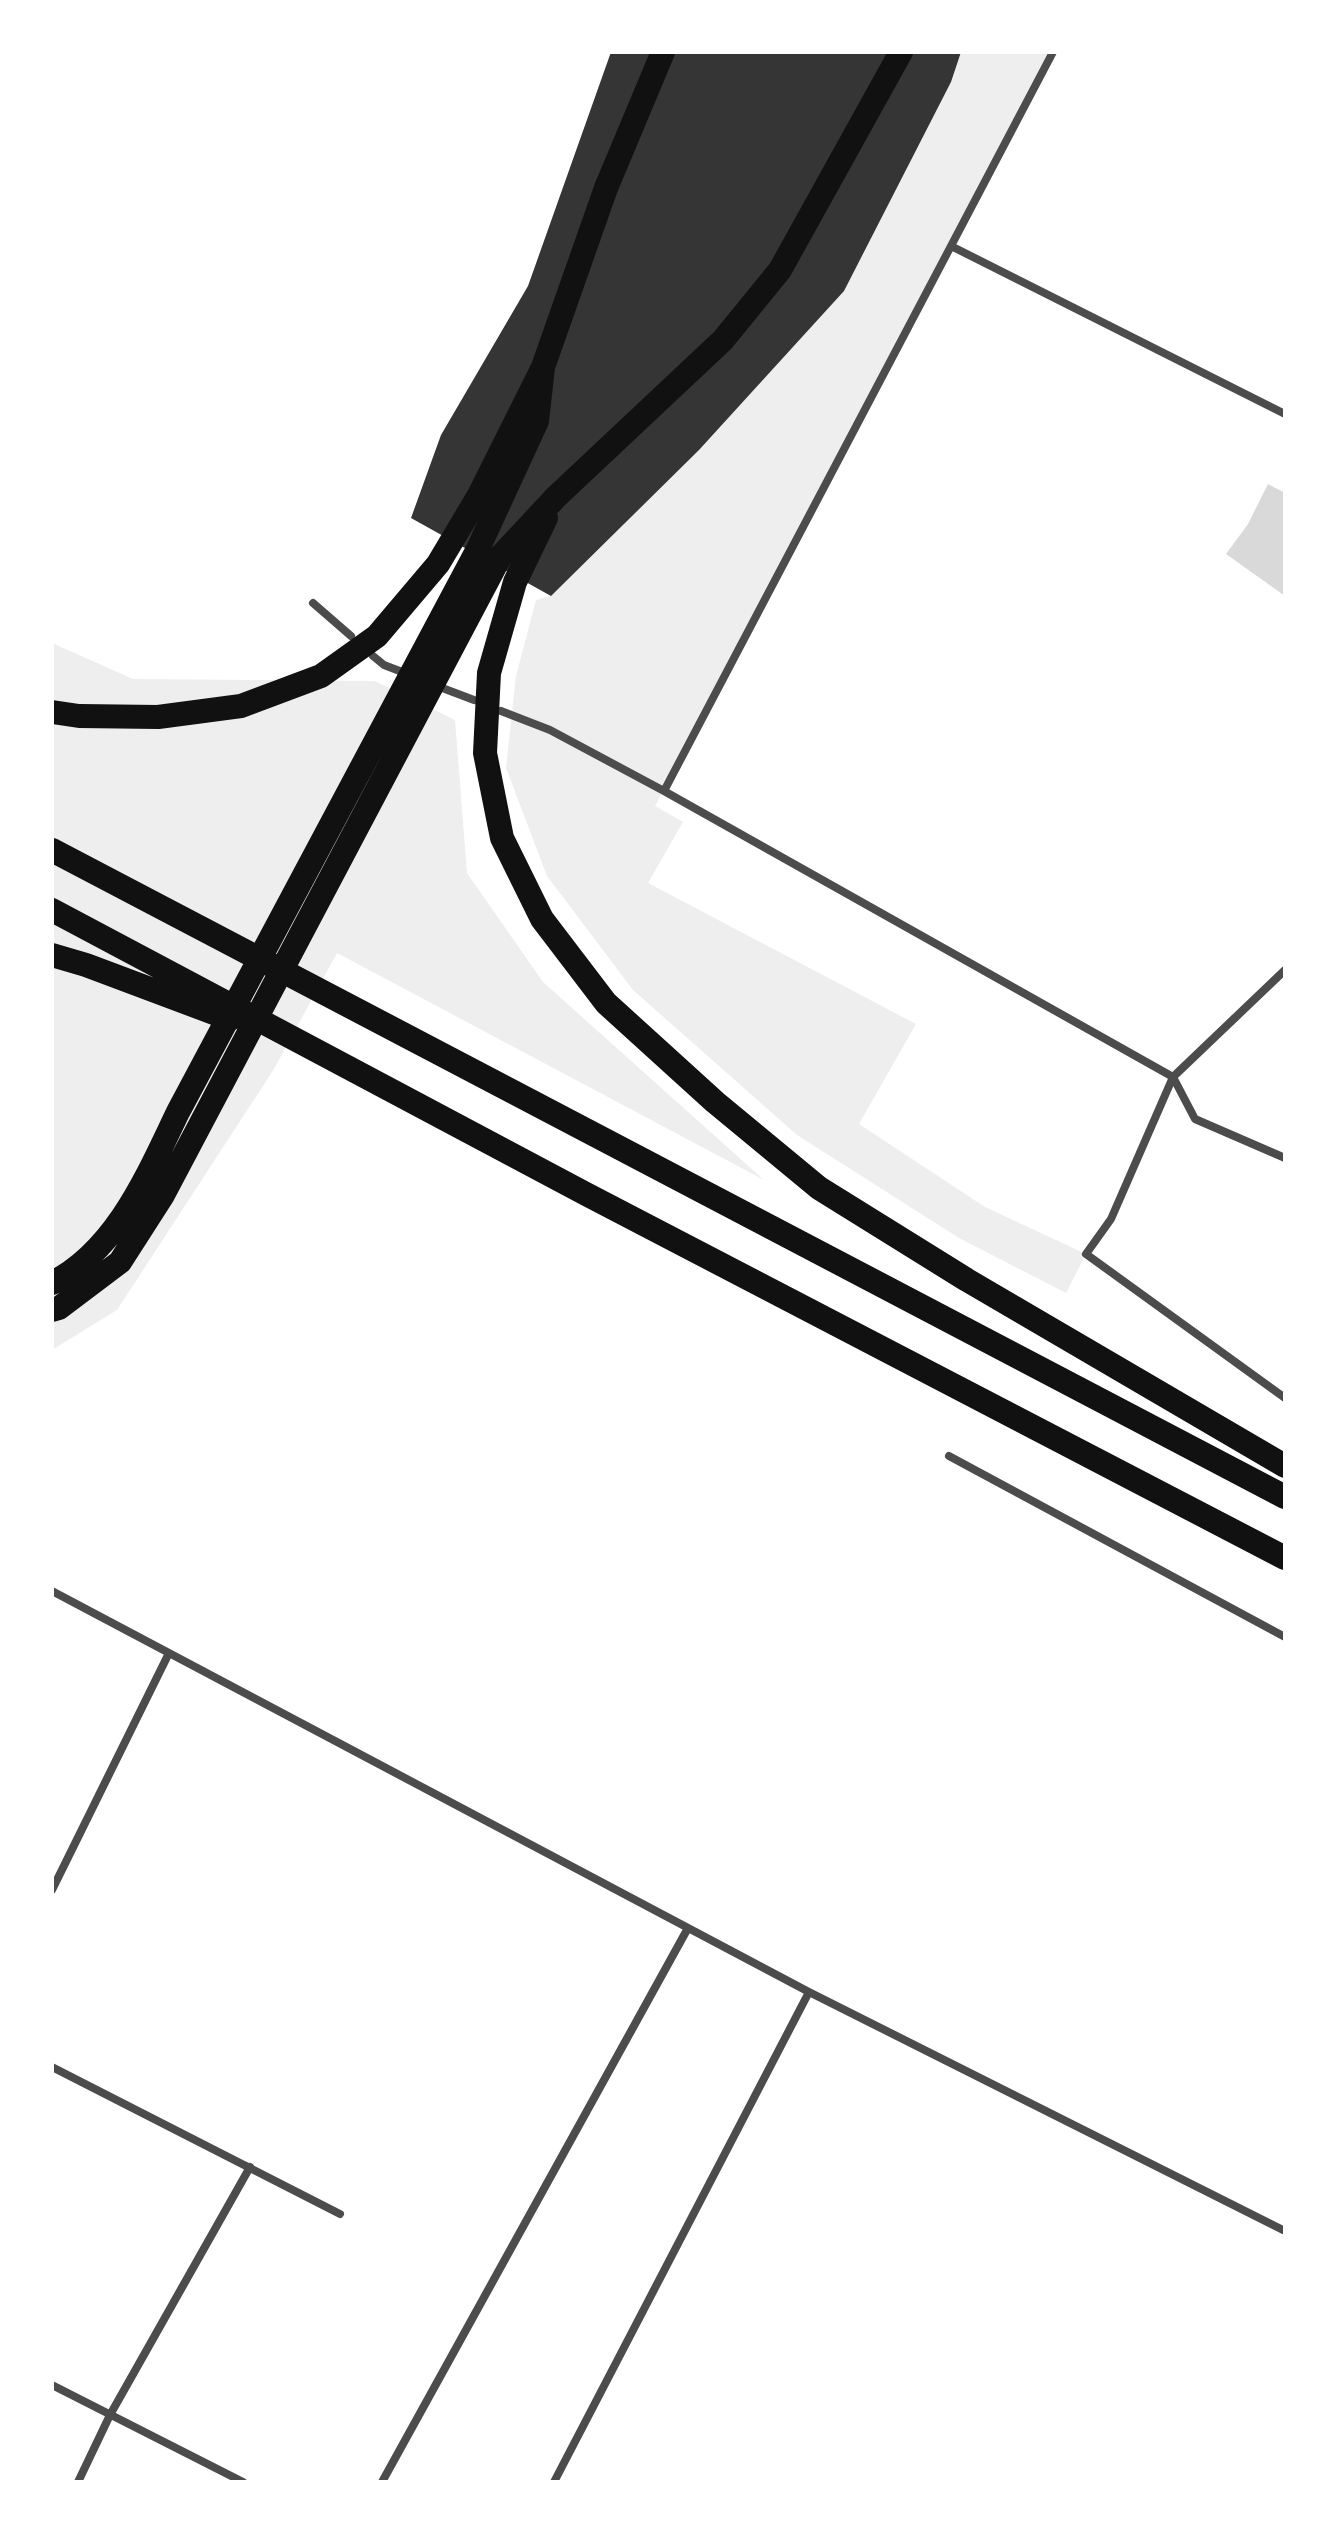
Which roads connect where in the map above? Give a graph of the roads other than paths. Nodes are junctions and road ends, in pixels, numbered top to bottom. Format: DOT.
graph roads {
  1 [pos="663,52"];
  2 [pos="901,52"];
  3 [pos="1053,52"];
  4 [pos="951,246"];
  5 [pos="543,367"];
  6 [pos="1285,414"];
  7 [pos="556,497"];
  8 [pos="313,603"];
  9 [pos="351,636"];
  10 [pos="440,646"];
  11 [pos="373,656"];
  12 [pos="474,700"];
  13 [pos="501,711"];
  14 [pos="52,712"];
  15 [pos="664,791"];
  16 [pos="52,850"];
  17 [pos="52,910"];
  18 [pos="52,955"];
  19 [pos="1285,970"];
  20 [pos="316,1051"];
  21 [pos="1173,1077"];
  22 [pos="1285,1158"];
  23 [pos="110,1254"];
  24 [pos="52,1283"];
  25 [pos="52,1310"];
  26 [pos="1285,1398"];
  27 [pos="949,1456"];
  28 [pos="1285,1466"];
  29 [pos="1285,1497"];
  30 [pos="1285,1558"];
  31 [pos="52,1591"];
  32 [pos="1285,1637"];
  33 [pos="169,1653"];
  34 [pos="52,1890"];
  35 [pos="688,1928"];
  36 [pos="809,1992"];
  37 [pos="52,2067"];
  38 [pos="250,2167"];
  39 [pos="340,2214"];
  40 [pos="1285,2231"];
  41 [pos="52,2385"];
  42 [pos="110,2415"];
  43 [pos="78,2482"];
  44 [pos="243,2482"];
  45 [pos="382,2482"];
  46 [pos="554,2482"];
  1 -- 5 [label="highway"];
  2 -- 7 [label="highway"];
  3 -- 4 [label="street"];
  4 -- 6 [label="street"];
  4 -- 15 [label="street"];
  5 -- 10 [label="highway"];
  5 -- 14 [label="highway"];
  7 -- 10 [label="highway"];
  7 -- 28 [label="highway"];
  8 -- 9 [label="street"];
  10 -- 23 [label="highway"];
  11 -- 12 [label="street"];
  13 -- 15 [label="street"];
  15 -- 21 [label="street"];
  16 -- 29 [label="highway"];
  17 -- 20 [label="highway"];
  18 -- 20 [label="highway"];
  19 -- 21 [label="street"];
  20 -- 30 [label="highway"];
  21 -- 22 [label="street"];
  21 -- 26 [label="street"];
  23 -- 24 [label="highway"];
  23 -- 25 [label="highway"];
  27 -- 32 [label="street"];
  31 -- 33 [label="street"];
  33 -- 34 [label="street"];
  33 -- 35 [label="street"];
  35 -- 36 [label="street"];
  35 -- 45 [label="street"];
  36 -- 40 [label="street"];
  36 -- 46 [label="street"];
  37 -- 38 [label="street"];
  38 -- 39 [label="street"];
  38 -- 42 [label="street"];
  41 -- 42 [label="street"];
  42 -- 43 [label="street"];
  42 -- 44 [label="street"];
}
